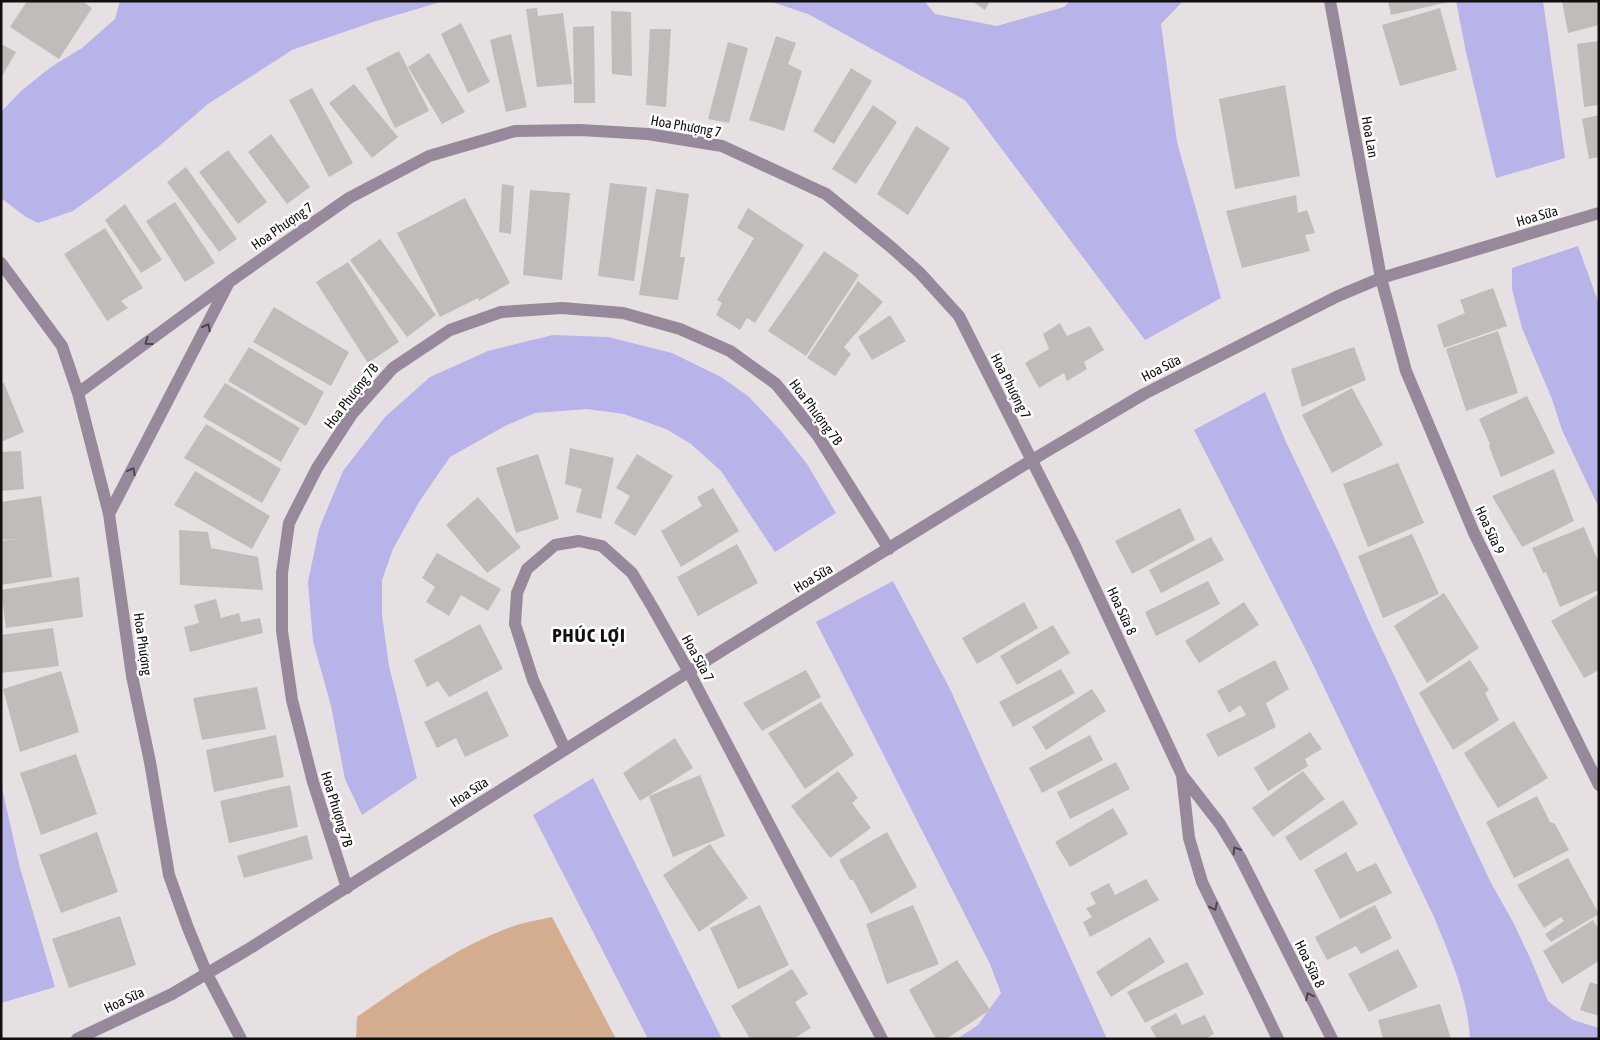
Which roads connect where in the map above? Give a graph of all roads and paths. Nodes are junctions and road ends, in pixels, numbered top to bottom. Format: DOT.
graph roads {
  1 [pos="1330,1"];
  2 [pos="1599,213"];
  3 [pos="1,263"];
  4 [pos="1381,278"];
  5 [pos="230,282"];
  6 [pos="78,393"];
  7 [pos="1032,460"];
  8 [pos="109,514"];
  9 [pos="890,549"];
  10 [pos="689,672"];
  11 [pos="565,748"];
  12 [pos="1182,776"];
  13 [pos="1599,785"];
  14 [pos="347,888"];
  15 [pos="207,974"];
  16 [pos="77,1039"];
  17 [pos="241,1039"];
  18 [pos="882,1039"];
  19 [pos="1278,1039"];
  20 [pos="1332,1039"];
  1 -- 4 [label="street, Hoa Lan"];
  2 -- 4 [label="street, Hoa Sữa"];
  3 -- 6 [label="street, Hoa Phượng"];
  4 -- 7 [label="street, Hoa Sữa"];
  4 -- 13 [label="street, Hoa Sữa 9"];
  5 -- 6 [label="street, Hoa Phượng 7, one-way"];
  5 -- 7 [label="street, Hoa Phượng 7"];
  8 -- 5 [label="street, Hoa Phượng 7, one-way"];
  6 -- 8 [label="street, Hoa Phượng"];
  7 -- 9 [label="street, Hoa Sữa"];
  7 -- 12 [label="street, Hoa Sữa 8"];
  8 -- 15 [label="street, Hoa Phượng"];
  9 -- 10 [label="street, Hoa Sữa"];
  9 -- 14 [label="street, Hoa Phượng 7B"];
  10 -- 11 [label="street, Hoa Sữa"];
  10 -- 11 [label="street, Hoa Sữa 7"];
  10 -- 18 [label="street, Hoa Sữa 7"];
  11 -- 14 [label="street, Hoa Sữa"];
  12 -- 19 [label="street, Hoa Sữa 8, one-way"];
  20 -- 12 [label="street, Hoa Sữa 8, one-way"];
  14 -- 15 [label="street, Hoa Sữa"];
  15 -- 16 [label="street, Hoa Sữa"];
  15 -- 17 [label="street, Hoa Phượng"];
}
